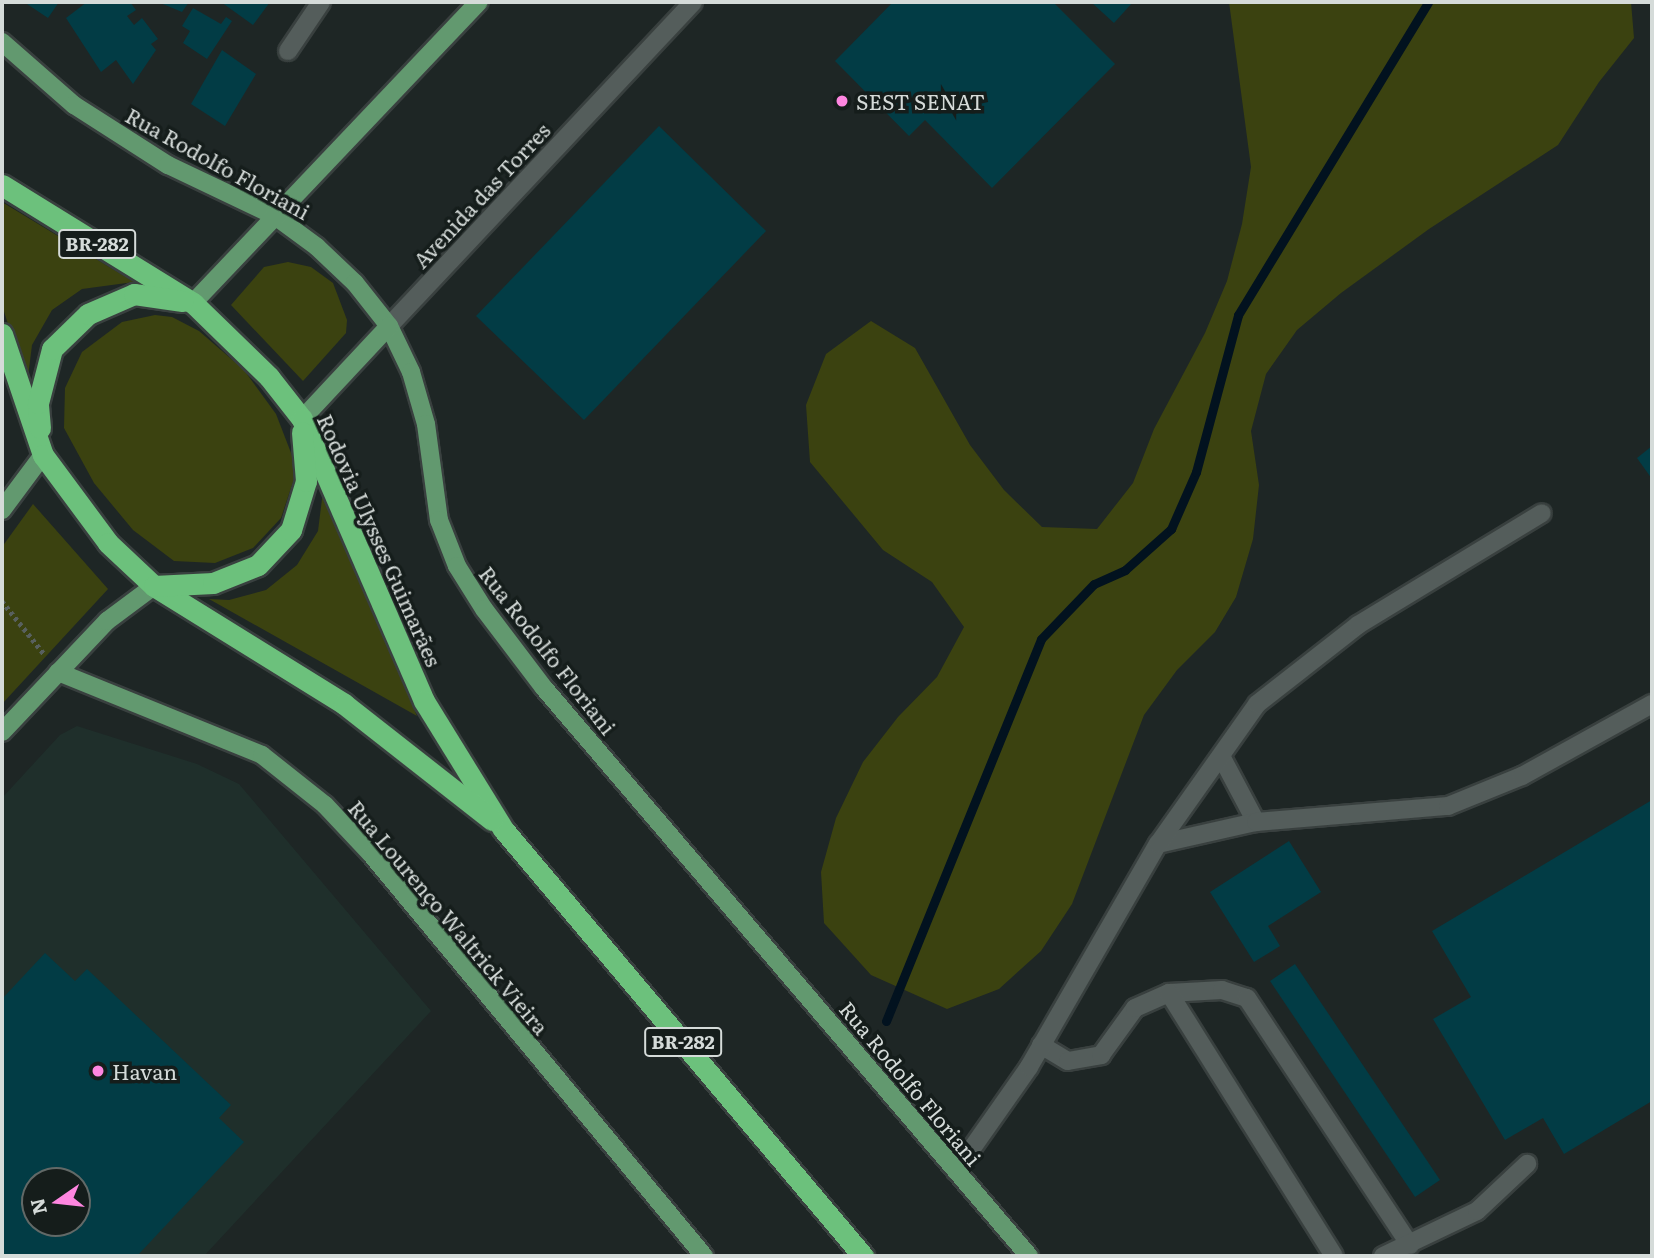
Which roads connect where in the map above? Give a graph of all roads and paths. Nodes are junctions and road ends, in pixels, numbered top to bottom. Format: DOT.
graph roads {
  1 [pos="321,2"];
  2 [pos="479,2"];
  3 [pos="693,2"];
  4 [pos="2,42"];
  5 [pos="288,51"];
  6 [pos="2,186"];
  7 [pos="275,216"];
  8 [pos="193,303"];
  9 [pos="389,326"];
  10 [pos="2,334"];
  11 [pos="302,419"];
  12 [pos="43,454"];
  13 [pos="2,510"];
  14 [pos="1542,513"];
  15 [pos="154,586"];
  16 [pos="2,601"];
  17 [pos="58,672"];
  18 [pos="1652,704"];
  19 [pos="2,732"];
  20 [pos="1221,757"];
  21 [pos="1256,822"];
  22 [pos="503,829"];
  23 [pos="1158,844"];
  24 [pos="1169,993"];
  25 [pos="1041,1045"];
  26 [pos="1527,1164"];
  27 [pos="956,1171"];
  28 [pos="1410,1245"];
  29 [pos="704,1256"];
  30 [pos="863,1256"];
  31 [pos="1029,1256"];
  32 [pos="1334,1256"];
  33 [pos="1383,1256"];
  1 -- 5 [label="street"];
  2 -- 7 [label="main road"];
  3 -- 9 [label="street, Avenida das Torres"];
  4 -- 7 [label="main road, Rua Rodolfo Floriani"];
  6 -- 8 [label="highway, Rodovia Ulysses Guimarães / BR-282"];
  7 -- 8 [label="main road"];
  7 -- 9 [label="main road, Rua Rodolfo Floriani"];
  8 -- 11 [label="highway, Rodovia Ulysses Guimarães / BR-282"];
  8 -- 12 [label="highway"];
  9 -- 11 [label="main road, Avenida das Torres"];
  9 -- 27 [label="main road, Rua Rodolfo Floriani"];
  10 -- 12 [label="highway, Rodovia Ulysses Guimarães / BR-282"];
  11 -- 15 [label="highway"];
  11 -- 22 [label="highway, Rodovia Ulysses Guimarães / BR-282"];
  12 -- 13 [label="main road"];
  12 -- 15 [label="highway, Rodovia Ulysses Guimarães / BR-282"];
  14 -- 20 [label="street"];
  15 -- 17 [label="main road"];
  15 -- 22 [label="highway, Rodovia Ulysses Guimarães / BR-282"];
  16 -- 17 [label="path"];
  17 -- 19 [label="main road"];
  17 -- 29 [label="main road, Rua Lourenço Waltrick Vieira"];
  18 -- 21 [label="street"];
  20 -- 21 [label="street"];
  20 -- 23 [label="street"];
  21 -- 23 [label="street"];
  22 -- 30 [label="highway, Rodovia Ulysses Guimarães / BR-282"];
  23 -- 25 [label="street"];
  24 -- 25 [label="street"];
  24 -- 28 [label="street"];
  24 -- 32 [label="street"];
  25 -- 27 [label="street"];
  26 -- 28 [label="street"];
  27 -- 31 [label="main road, Rua Rodolfo Floriani"];
  28 -- 33 [label="street"];
}
